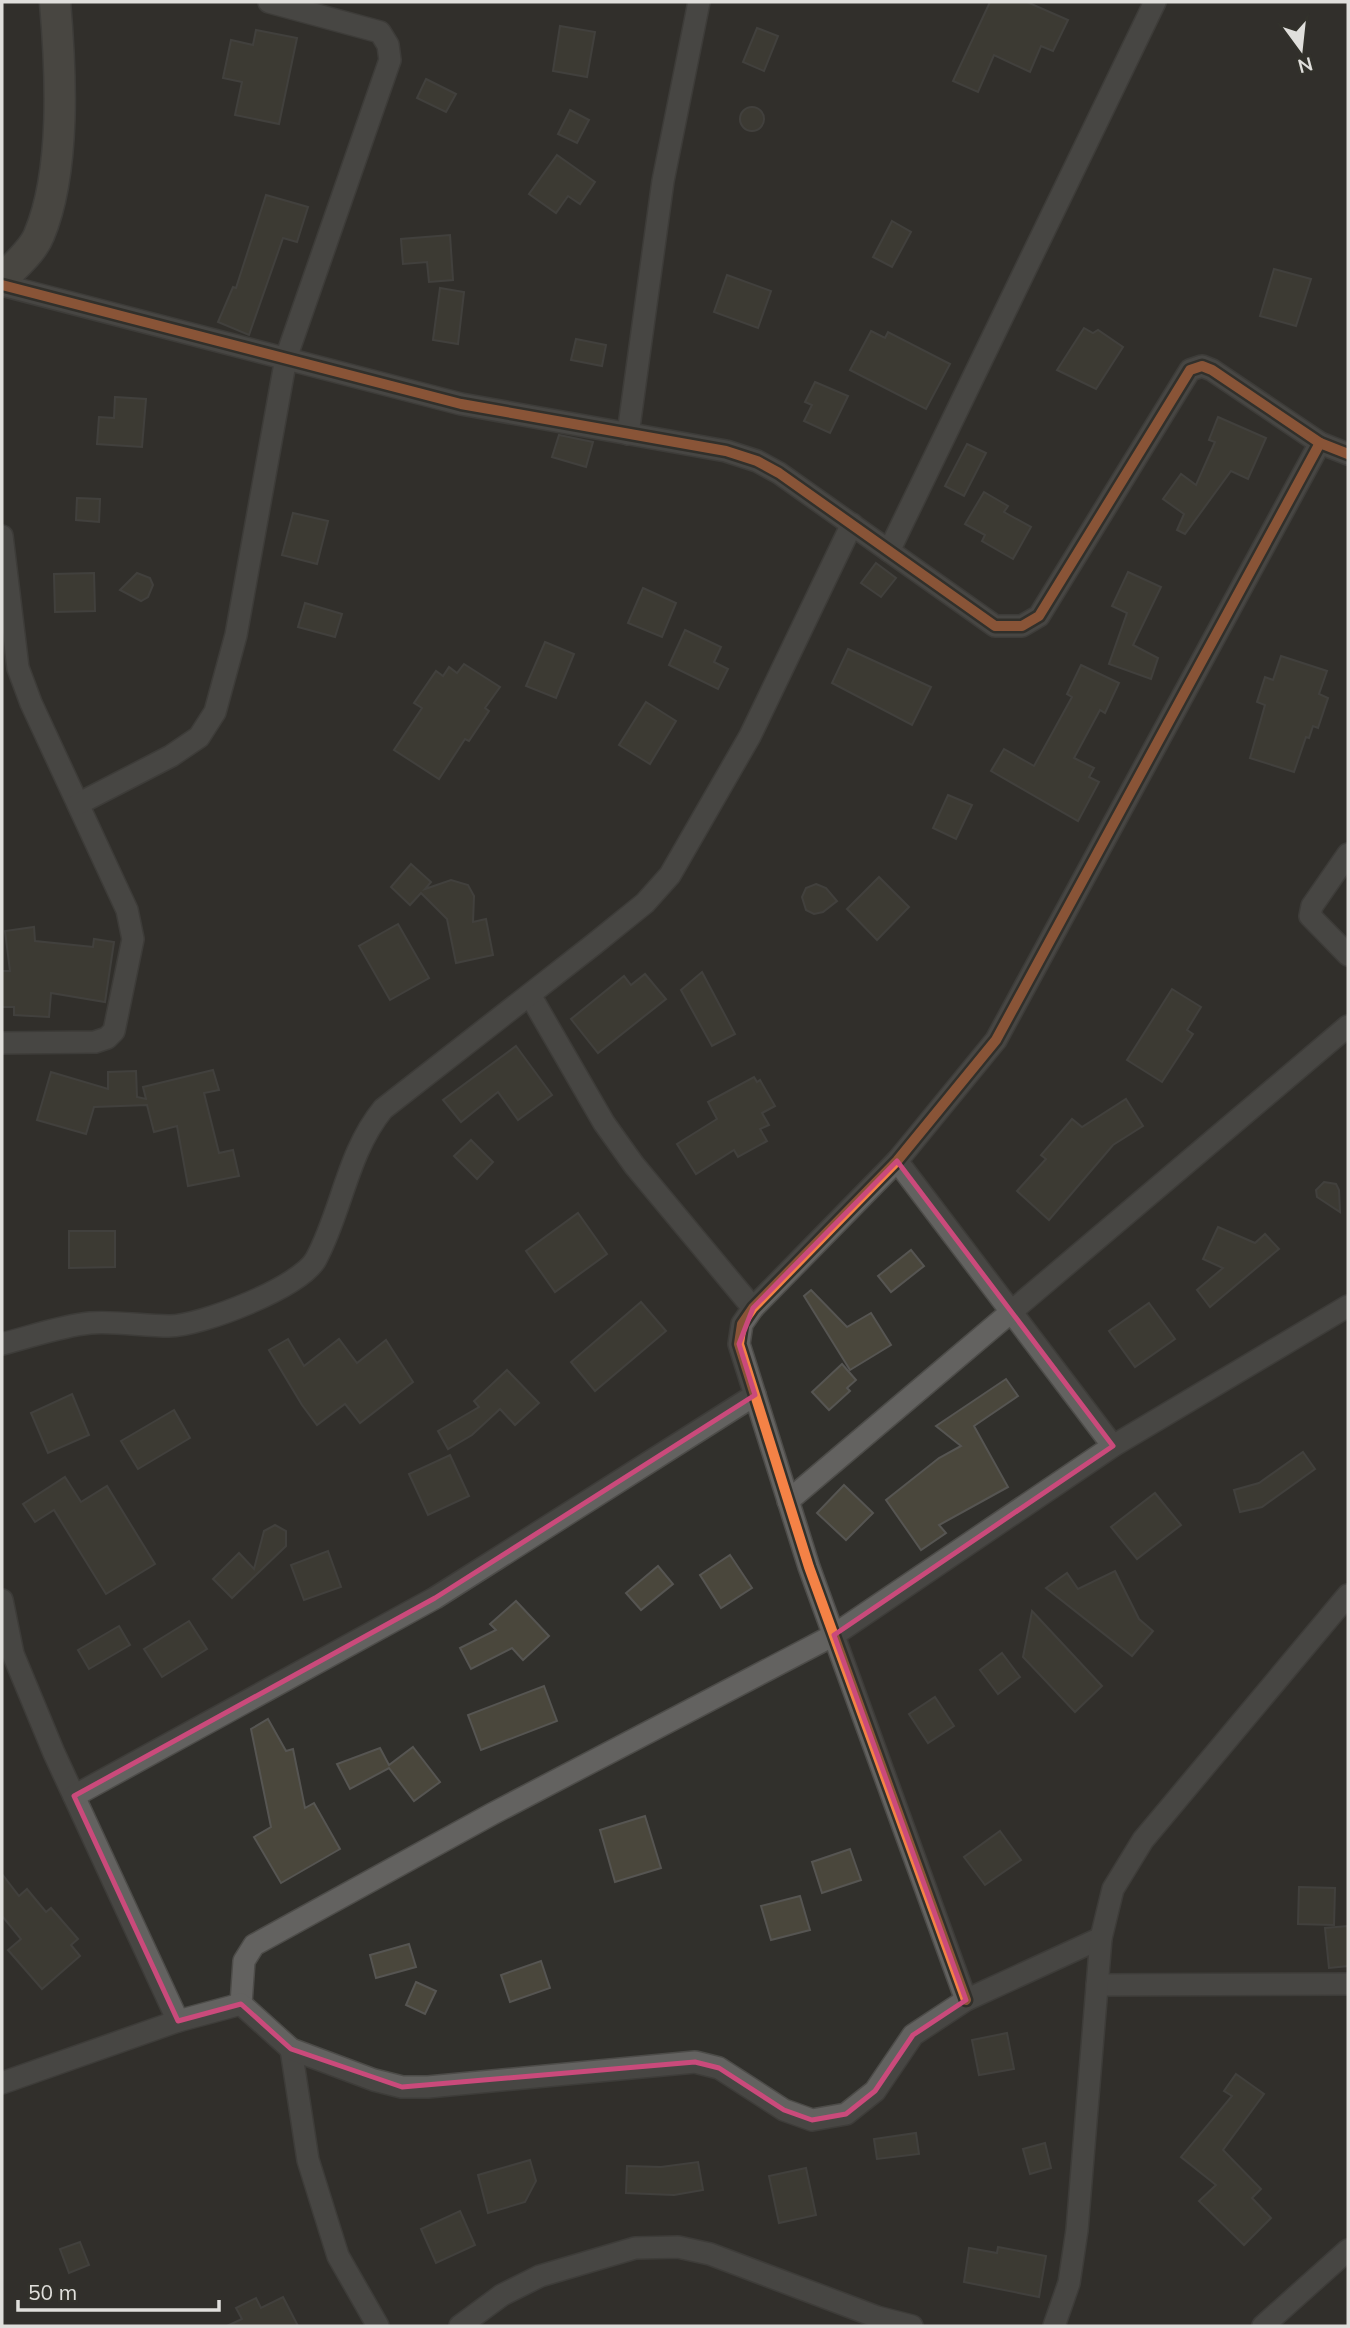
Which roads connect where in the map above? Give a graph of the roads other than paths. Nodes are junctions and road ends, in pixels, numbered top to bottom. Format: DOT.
graph roads {
  1 [pos="55,2"];
  2 [pos="269,2"];
  3 [pos="699,2"];
  4 [pos="1155,2"];
  5 [pos="2,283"];
  6 [pos="286,358"];
  7 [pos="628,434"];
  8 [pos="1320,443"];
  9 [pos="1348,453"];
  10 [pos="852,524"];
  11 [pos="2,536"];
  12 [pos="889,551"];
  13 [pos="10,670"];
  14 [pos="78,804"];
  15 [pos="1348,854"];
  16 [pos="1348,955"];
  17 [pos="530,995"];
  18 [pos="1348,1026"];
  19 [pos="2,1043"];
  20 [pos="897,1161"];
  21 [pos="1348,1306"];
  22 [pos="753,1308"];
  23 [pos="1011,1309"];
  24 [pos="2,1345"];
  25 [pos="755,1395"];
  26 [pos="1113,1446"];
  27 [pos="788,1501"];
  28 [pos="1348,1595"];
  29 [pos="2,1600"];
  30 [pos="834,1635"];
  31 [pos="74,1796"];
  32 [pos="1101,1938"];
  33 [pos="1348,1984"];
  34 [pos="1097,1986"];
  35 [pos="966,2000"];
  36 [pos="241,2004"];
  37 [pos="178,2021"];
  38 [pos="291,2049"];
  39 [pos="2,2083"];
  40 [pos="1348,2250"];
  41 [pos="378,2326"];
  42 [pos="460,2326"];
  43 [pos="912,2326"];
  44 [pos="1054,2326"];
  45 [pos="1263,2326"];
  1 -- 5 [label="street"];
  2 -- 6 [label="street"];
  3 -- 7 [label="street"];
  4 -- 12 [label="street"];
  5 -- 6 [label="street"];
  6 -- 7 [label="street"];
  6 -- 14 [label="street"];
  7 -- 10 [label="street"];
  8 -- 9 [label="street"];
  8 -- 12 [label="street"];
  8 -- 20 [label="street"];
  10 -- 12 [label="street"];
  10 -- 17 [label="street"];
  11 -- 13 [label="street"];
  13 -- 14 [label="street"];
  14 -- 19 [label="street"];
  15 -- 16 [label="street"];
  17 -- 22 [label="street"];
  17 -- 24 [label="street"];
  18 -- 23 [label="street"];
  20 -- 22 [label="street"];
  20 -- 23 [label="street"];
  21 -- 26 [label="street"];
  22 -- 25 [label="street"];
  23 -- 26 [label="street"];
  23 -- 27 [label="street"];
  25 -- 27 [label="street"];
  25 -- 31 [label="street"];
  26 -- 30 [label="street"];
  27 -- 30 [label="street"];
  28 -- 32 [label="street"];
  29 -- 31 [label="street"];
  30 -- 35 [label="street"];
  30 -- 36 [label="street"];
  31 -- 37 [label="street"];
  32 -- 34 [label="street"];
  32 -- 35 [label="street"];
  33 -- 34 [label="street"];
  34 -- 44 [label="street"];
  35 -- 38 [label="street"];
  36 -- 37 [label="street"];
  36 -- 38 [label="street"];
  37 -- 39 [label="street"];
  38 -- 41 [label="street"];
  40 -- 45 [label="street"];
  42 -- 43 [label="street"];
}
